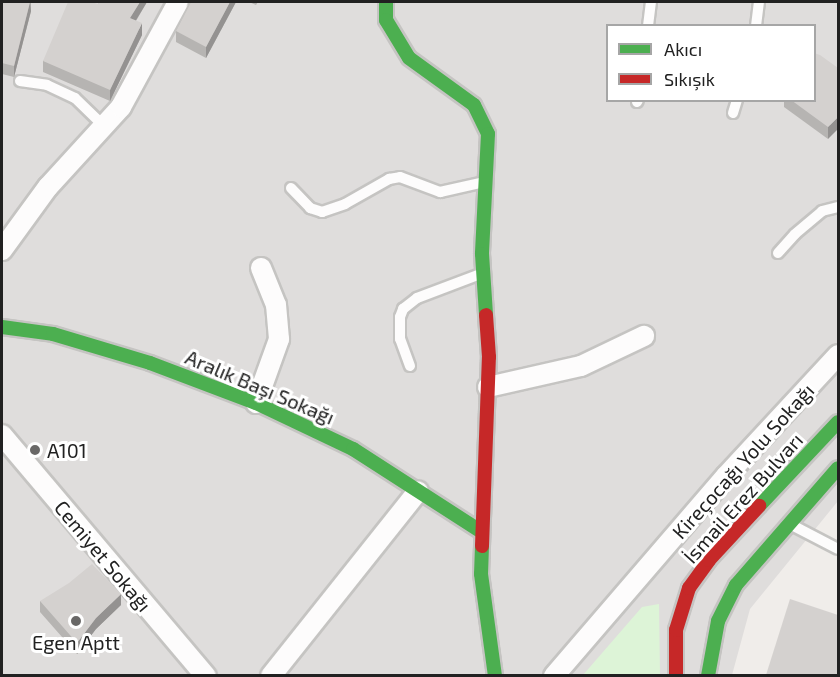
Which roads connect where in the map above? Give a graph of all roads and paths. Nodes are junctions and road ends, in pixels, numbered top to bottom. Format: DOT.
graph roads {
  1 [pos="178,2"];
  2 [pos="386,2"];
  3 [pos="651,2"];
  4 [pos="759,2"];
  5 [pos="648,24"];
  6 [pos="756,24"];
  7 [pos="20,81"];
  8 [pos="736,102"];
  9 [pos="733,113"];
  10 [pos="104,126"];
  11 [pos="487,181"];
  12 [pos="291,189"];
  13 [pos="838,207"];
  14 [pos="2,250"];
  15 [pos="778,253"];
  16 [pos="261,268"];
  17 [pos="483,273"];
  18 [pos="2,327"];
  19 [pos="644,336"];
  20 [pos="838,355"];
  21 [pos="410,366"];
  22 [pos="488,387"];
  23 [pos="256,403"];
  24 [pos="838,422"];
  25 [pos="2,435"];
  26 [pos="838,468"];
  27 [pos="418,491"];
  28 [pos="788,523"];
  29 [pos="482,532"];
  30 [pos="838,549"];
  31 [pos="206,675"];
  32 [pos="271,675"];
  33 [pos="495,675"];
  34 [pos="554,675"];
  35 [pos="675,675"];
  36 [pos="708,675"];
  1 -- 10 [label="street"];
  2 -- 11 [label="street"];
  3 -- 5 [label="lane"];
  4 -- 6 [label="lane"];
  7 -- 10 [label="lane"];
  8 -- 9 [label="lane"];
  10 -- 14 [label="street"];
  11 -- 12 [label="lane"];
  11 -- 17 [label="street"];
  13 -- 15 [label="lane"];
  16 -- 23 [label="street"];
  17 -- 21 [label="lane"];
  17 -- 22 [label="street"];
  18 -- 23 [label="street, Aralık Başı Sokağı"];
  19 -- 22 [label="street"];
  20 -- 34 [label="street, Kireçocağı Yolu Sokağı"];
  22 -- 29 [label="street"];
  23 -- 27 [label="street, Aralık Başı Sokağı"];
  24 -- 35 [label="street, İsmail Erez Bulvarı"];
  25 -- 31 [label="street, Cemiyet Sokağı"];
  26 -- 28 [label="street"];
  27 -- 29 [label="street, Aralık Başı Sokağı"];
  27 -- 32 [label="street"];
  28 -- 30 [label="lane"];
  28 -- 36 [label="street"];
  29 -- 33 [label="street"];
}
